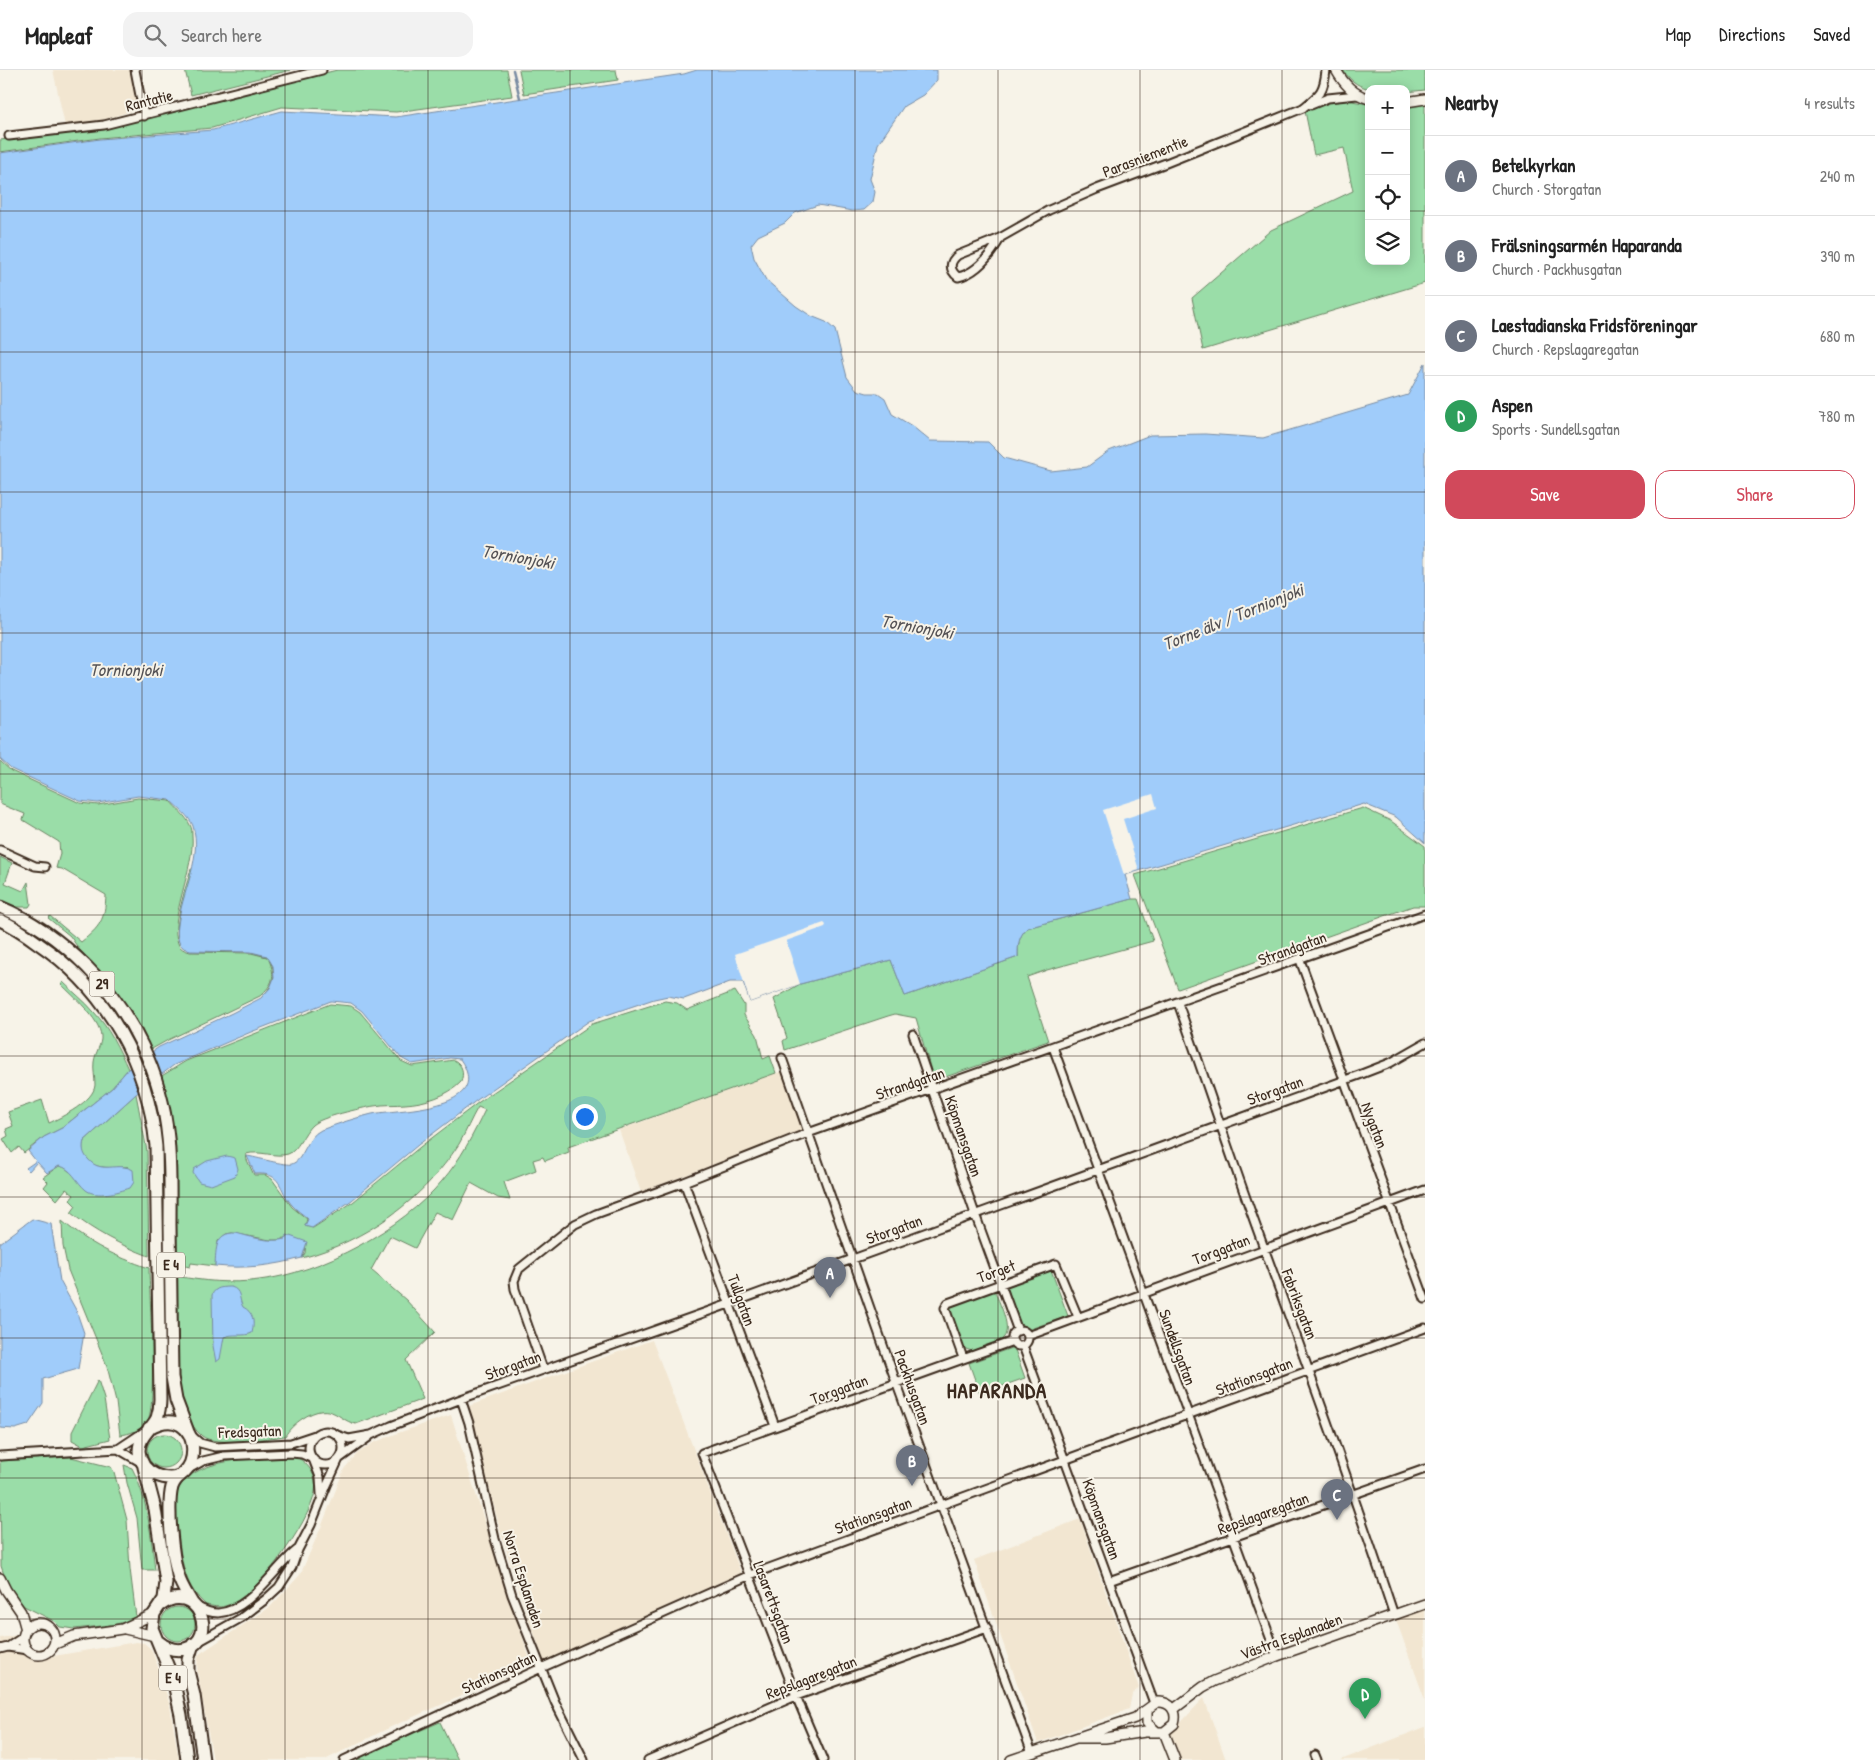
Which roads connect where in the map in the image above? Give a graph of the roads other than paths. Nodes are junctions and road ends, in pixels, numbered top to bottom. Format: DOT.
graph roads {
  1 [pos="135,70"];
  2 [pos="322,70"];
  3 [pos="1326,70"];
  4 [pos="1336,70"];
  5 [pos="1357,95"];
  6 [pos="1365,98"];
  7 [pos="1425,100"];
  8 [pos="1410,102"];
  9 [pos="1303,108"];
  10 [pos="144,116"];
  11 [pos="9,136"];
  12 [pos="1001,237"];
  13 [pos="0,850"];
  14 [pos="45,867"];
  15 [pos="0,907"];
  16 [pos="1425,914"];
  17 [pos="0,920"];
  18 [pos="1300,960"];
  19 [pos="1178,1002"];
  20 [pos="913,1034"];
  21 [pos="137,1036"];
  22 [pos="1425,1043"];
  23 [pos="127,1044"];
  24 [pos="1053,1047"];
  25 [pos="782,1058"];
  26 [pos="1344,1080"];
  27 [pos="932,1090"];
  28 [pos="1221,1125"];
  29 [pos="808,1133"];
  30 [pos="1097,1170"];
  31 [pos="684,1182"];
  32 [pos="1425,1190"];
  33 [pos="1389,1202"];
  34 [pos="975,1214"];
  35 [pos="1264,1248"];
  36 [pos="853,1259"];
  37 [pos="1001,1284"];
  38 [pos="1143,1293"];
  39 [pos="1425,1299"];
  40 [pos="729,1304"];
  41 [pos="1078,1317"];
  42 [pos="1425,1328"];
  43 [pos="1018,1331"];
  44 [pos="1028,1336"];
  45 [pos="1013,1341"];
  46 [pos="1023,1346"];
  47 [pos="964,1358"];
  48 [pos="543,1369"];
  49 [pos="1310,1370"];
  50 [pos="896,1382"];
  51 [pos="461,1399"];
  52 [pos="1189,1415"];
  53 [pos="775,1426"];
  54 [pos="149,1428"];
  55 [pos="188,1433"];
  56 [pos="315,1434"];
  57 [pos="337,1435"];
  58 [pos="371,1435"];
  59 [pos="118,1449"];
  60 [pos="702,1452"];
  61 [pos="0,1456"];
  62 [pos="313,1459"];
  63 [pos="339,1459"];
  64 [pos="1064,1460"];
  65 [pos="142,1463"];
  66 [pos="1425,1469"];
  67 [pos="184,1472"];
  68 [pos="1354,1494"];
  69 [pos="322,1497"];
  70 [pos="941,1505"];
  71 [pos="1233,1538"];
  72 [pos="298,1550"];
  73 [pos="750,1575"];
  74 [pos="0,1578"];
  75 [pos="1109,1581"];
  76 [pos="1425,1604"];
  77 [pos="194,1605"];
  78 [pos="157,1610"];
  79 [pos="21,1612"];
  80 [pos="1394,1615"];
  81 [pos="39,1623"];
  82 [pos="986,1628"];
  83 [pos="122,1629"];
  84 [pos="53,1631"];
  85 [pos="25,1633"];
  86 [pos="74,1636"];
  87 [pos="157,1639"];
  88 [pos="55,1644"];
  89 [pos="193,1644"];
  90 [pos="4,1648"];
  91 [pos="27,1650"];
  92 [pos="1277,1656"];
  93 [pos="541,1668"];
  94 [pos="796,1696"];
  95 [pos="1154,1703"];
  96 [pos="1174,1709"];
  97 [pos="1147,1710"];
  98 [pos="1160,1731"];
  99 [pos="1078,1738"];
  100 [pos="1032,1752"];
  101 [pos="187,1760"];
  102 [pos="203,1760"];
  103 [pos="344,1760"];
  104 [pos="584,1760"];
  105 [pos="648,1760"];
  106 [pos="823,1760"];
  107 [pos="1011,1760"];
  108 [pos="1175,1760"];
  1 -- 10 [label="street"];
  2 -- 10 [label="street, Rantatie"];
  3 -- 9 [label="street, Parasniementie"];
  4 -- 5 [label="street"];
  5 -- 6 [label="street"];
  5 -- 9 [label="street, Parasniementie"];
  7 -- 8 [label="street"];
  9 -- 12 [label="street, Parasniementie"];
  10 -- 11 [label="street, Rantatie"];
  12 -- 12 [label="street, Parasniementie"];
  13 -- 14 [label="street"];
  15 -- 21 [label="highway, 29"];
  16 -- 18 [label="street, Strandgatan"];
  17 -- 23 [label="highway, 29"];
  18 -- 19 [label="street, Strandgatan"];
  18 -- 26 [label="street, Nygatan"];
  19 -- 24 [label="street, Strandgatan"];
  19 -- 28 [label="street, Fabriksgatan"];
  20 -- 27 [label="street, Köpmansgatan"];
  21 -- 55 [label="highway, E 4"];
  22 -- 26 [label="street, Storgatan"];
  23 -- 54 [label="highway, E 4"];
  24 -- 27 [label="street, Strandgatan"];
  24 -- 30 [label="street, Sundellsgatan"];
  25 -- 29 [label="street, Packhusgatan"];
  26 -- 28 [label="street, Storgatan"];
  26 -- 33 [label="street, Nygatan"];
  27 -- 29 [label="street, Strandgatan"];
  27 -- 34 [label="street, Köpmansgatan"];
  28 -- 30 [label="street, Storgatan"];
  28 -- 35 [label="street, Fabriksgatan"];
  29 -- 31 [label="street, Strandgatan"];
  29 -- 36 [label="street, Packhusgatan"];
  30 -- 34 [label="street, Storgatan"];
  30 -- 38 [label="street, Sundellsgatan"];
  31 -- 40 [label="street, Tullgatan"];
  31 -- 48 [label="street, Strandgatan"];
  32 -- 33 [label="street, Torggatan"];
  33 -- 35 [label="street, Torggatan"];
  33 -- 39 [label="street, Nygatan"];
  34 -- 36 [label="street, Storgatan"];
  34 -- 37 [label="street, Köpmansgatan"];
  35 -- 38 [label="street, Torggatan"];
  35 -- 49 [label="street, Fabriksgatan"];
  36 -- 40 [label="street, Storgatan"];
  36 -- 50 [label="street, Packhusgatan"];
  37 -- 41 [label="street, Torget"];
  37 -- 43 [label="street, Köpmansgatan"];
  37 -- 47 [label="street, Torget"];
  38 -- 41 [label="street, Torggatan"];
  38 -- 52 [label="street, Sundellsgatan"];
  40 -- 48 [label="street, Storgatan"];
  40 -- 53 [label="street, Tullgatan"];
  41 -- 44 [label="street, Torggatan"];
  42 -- 49 [label="street, Stationsgatan"];
  43 -- 44 [label="street"];
  43 -- 45 [label="street"];
  44 -- 46 [label="street"];
  45 -- 46 [label="street"];
  45 -- 47 [label="street, Torggatan"];
  46 -- 64 [label="street, Köpmansgatan"];
  47 -- 50 [label="street, Torggatan"];
  48 -- 51 [label="street, Storgatan"];
  49 -- 52 [label="street, Stationsgatan"];
  49 -- 68 [label="street, Fabriksgatan"];
  50 -- 53 [label="street, Torggatan"];
  50 -- 70 [label="street, Packhusgatan"];
  51 -- 58 [label="street, Storgatan"];
  51 -- 93 [label="street, Norra Esplanaden"];
  52 -- 64 [label="street, Stationsgatan"];
  52 -- 71 [label="street, Sundellsgatan"];
  53 -- 60 [label="street, Torggatan"];
  54 -- 55 [label="highway"];
  54 -- 59 [label="street"];
  54 -- 65 [label="highway, E 4"];
  55 -- 56 [label="street, Fredsgatan"];
  55 -- 67 [label="highway, E 4"];
  56 -- 57 [label="street, Storgatan"];
  56 -- 62 [label="street"];
  57 -- 58 [label="street, Storgatan"];
  57 -- 63 [label="street, Storgatan"];
  58 -- 63 [label="street, Storgatan"];
  59 -- 61 [label="street"];
  59 -- 65 [label="street"];
  60 -- 73 [label="street, Lasarettsgatan"];
  62 -- 63 [label="street"];
  62 -- 67 [label="street, Fredsgatan"];
  62 -- 69 [label="street"];
  63 -- 69 [label="street, Storgatan"];
  64 -- 70 [label="street, Stationsgatan"];
  64 -- 75 [label="street, Köpmansgatan"];
  65 -- 67 [label="highway"];
  65 -- 78 [label="highway, E 4"];
  66 -- 68 [label="street, Repslagaregatan"];
  67 -- 77 [label="highway, E 4"];
  68 -- 71 [label="street, Repslagaregatan"];
  68 -- 80 [label="street, Fabriksgatan"];
  69 -- 72 [label="street, Storgatan"];
  70 -- 73 [label="street, Stationsgatan"];
  70 -- 82 [label="street, Packhusgatan"];
  71 -- 75 [label="street, Repslagaregatan"];
  71 -- 92 [label="street, Sundellsgatan"];
  72 -- 77 [label="street, Storgatan"];
  72 -- 89 [label="street, Storgatan"];
  73 -- 93 [label="street, Stationsgatan"];
  73 -- 94 [label="street, Lasarettsgatan"];
  74 -- 79 [label="street"];
  75 -- 95 [label="street, Köpmansgatan"];
  76 -- 80 [label="street, Västra Esplanaden"];
  77 -- 78 [label="highway"];
  77 -- 89 [label="highway, E 4"];
  78 -- 83 [label="street"];
  78 -- 87 [label="highway, E 4"];
  79 -- 81 [label="street"];
  79 -- 85 [label="street"];
  80 -- 92 [label="street, Västra Esplanaden"];
  81 -- 84 [label="street"];
  81 -- 85 [label="street"];
  82 -- 94 [label="street, Repslagaregatan"];
  82 -- 100 [label="street, Packhusgatan"];
  83 -- 86 [label="street"];
  83 -- 87 [label="street"];
  84 -- 86 [label="street"];
  84 -- 88 [label="street"];
  85 -- 90 [label="street"];
  85 -- 91 [label="street"];
  86 -- 88 [label="street"];
  87 -- 89 [label="highway, E 4"];
  87 -- 101 [label="highway, E 4"];
  88 -- 91 [label="street"];
  89 -- 102 [label="highway, E 4"];
  90 -- 91 [label="street"];
  92 -- 96 [label="street, Västra Esplanaden"];
  93 -- 103 [label="street, Stationsgatan"];
  93 -- 104 [label="street, Norra Esplanaden"];
  94 -- 105 [label="street, Repslagaregatan"];
  94 -- 106 [label="street, Lasarettsgatan"];
  95 -- 96 [label="street"];
  95 -- 97 [label="street"];
  96 -- 98 [label="street"];
  97 -- 98 [label="street"];
  97 -- 99 [label="street"];
  98 -- 99 [label="street"];
  98 -- 108 [label="street"];
  99 -- 100 [label="street"];
  100 -- 107 [label="street"];
}
